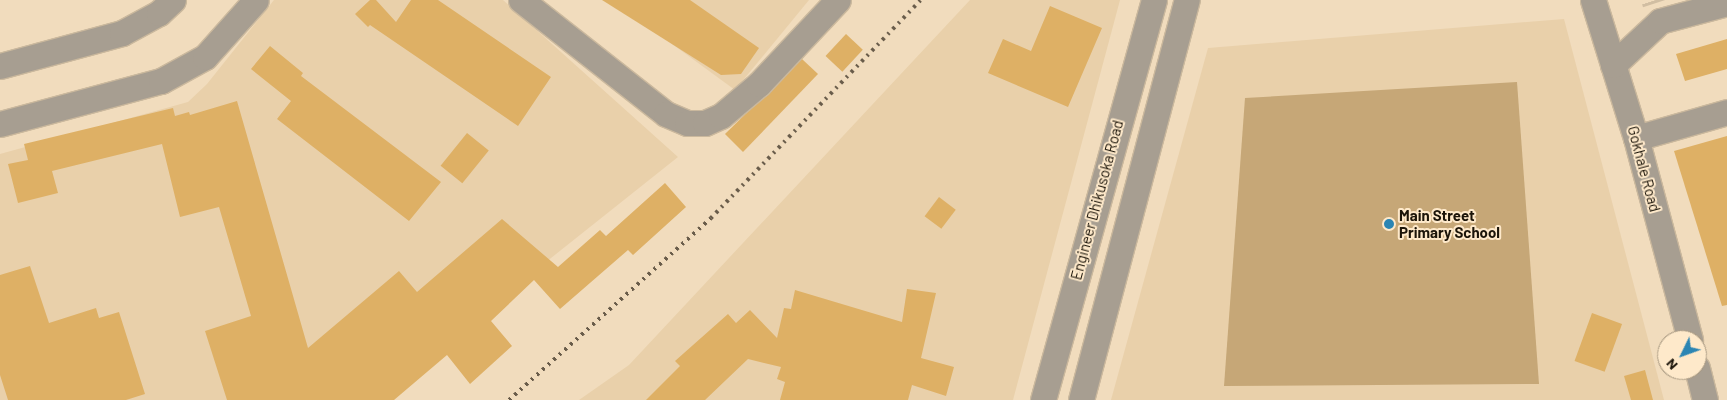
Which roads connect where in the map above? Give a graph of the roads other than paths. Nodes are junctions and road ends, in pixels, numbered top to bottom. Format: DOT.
graph roads {
  1 [pos="173,0"];
  2 [pos="256,0"];
  3 [pos="521,0"];
  4 [pos="838,0"];
  5 [pos="1154,0"];
  6 [pos="1188,0"];
  7 [pos="1592,0"];
  8 [pos="1727,3"];
  9 [pos="1613,65"];
  10 [pos="0,66"];
  11 [pos="1727,112"];
  12 [pos="0,124"];
  13 [pos="1636,138"];
  14 [pos="1687,330"];
  15 [pos="1700,380"];
  16 [pos="1043,400"];
  17 [pos="1081,400"];
  18 [pos="1705,400"];
  1 -- 10 [label="street"];
  2 -- 12 [label="street"];
  3 -- 4 [label="street"];
  5 -- 16 [label="street, Engineer Dhikusoka Road"];
  6 -- 17 [label="street"];
  7 -- 9 [label="street, Gokhale Road"];
  8 -- 9 [label="street"];
  9 -- 13 [label="street, Gokhale Road"];
  11 -- 13 [label="street"];
  13 -- 14 [label="street, Gokhale Road"];
  15 -- 18 [label="street"];
}
